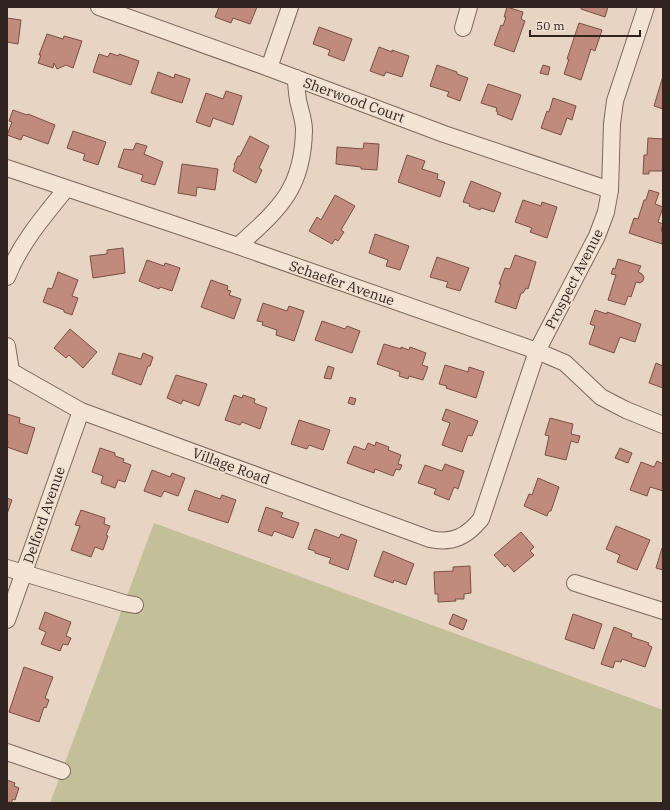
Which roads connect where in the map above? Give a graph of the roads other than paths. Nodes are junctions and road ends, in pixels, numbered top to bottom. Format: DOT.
graph roads {
  1 [pos="99,7"];
  2 [pos="290,7"];
  3 [pos="469,7"];
  4 [pos="646,7"];
  5 [pos="463,28"];
  6 [pos="270,68"];
  7 [pos="296,78"];
  8 [pos="7,168"];
  9 [pos="66,189"];
  10 [pos="610,190"];
  11 [pos="238,246"];
  12 [pos="7,277"];
  13 [pos="7,346"];
  14 [pos="538,352"];
  15 [pos="9,370"];
  16 [pos="81,411"];
  17 [pos="663,425"];
  18 [pos="462,536"];
  19 [pos="7,568"];
  20 [pos="23,574"];
  21 [pos="575,583"];
  22 [pos="135,604"];
  23 [pos="663,611"];
  24 [pos="7,620"];
  25 [pos="7,752"];
  26 [pos="62,771"];
  1 -- 6 [label="street, Sherwood Court"];
  2 -- 6 [label="street"];
  3 -- 5 [label="street"];
  4 -- 10 [label="street, Prospect Avenue"];
  6 -- 7 [label="street, Sherwood Court"];
  7 -- 10 [label="street, Sherwood Court"];
  7 -- 11 [label="street"];
  8 -- 9 [label="street, Schaefer Avenue"];
  9 -- 11 [label="street, Schaefer Avenue"];
  9 -- 12 [label="street"];
  10 -- 14 [label="street, Prospect Avenue"];
  11 -- 14 [label="street, Schaefer Avenue"];
  13 -- 15 [label="street"];
  14 -- 17 [label="street, Schaefer Avenue"];
  14 -- 18 [label="street, Prospect Avenue"];
  15 -- 16 [label="street, Village Road"];
  16 -- 18 [label="street, Village Road"];
  16 -- 20 [label="street, Delford Avenue"];
  19 -- 20 [label="street"];
  20 -- 22 [label="street"];
  20 -- 24 [label="street, Delford Avenue"];
  21 -- 23 [label="street"];
  25 -- 26 [label="street"];
}
